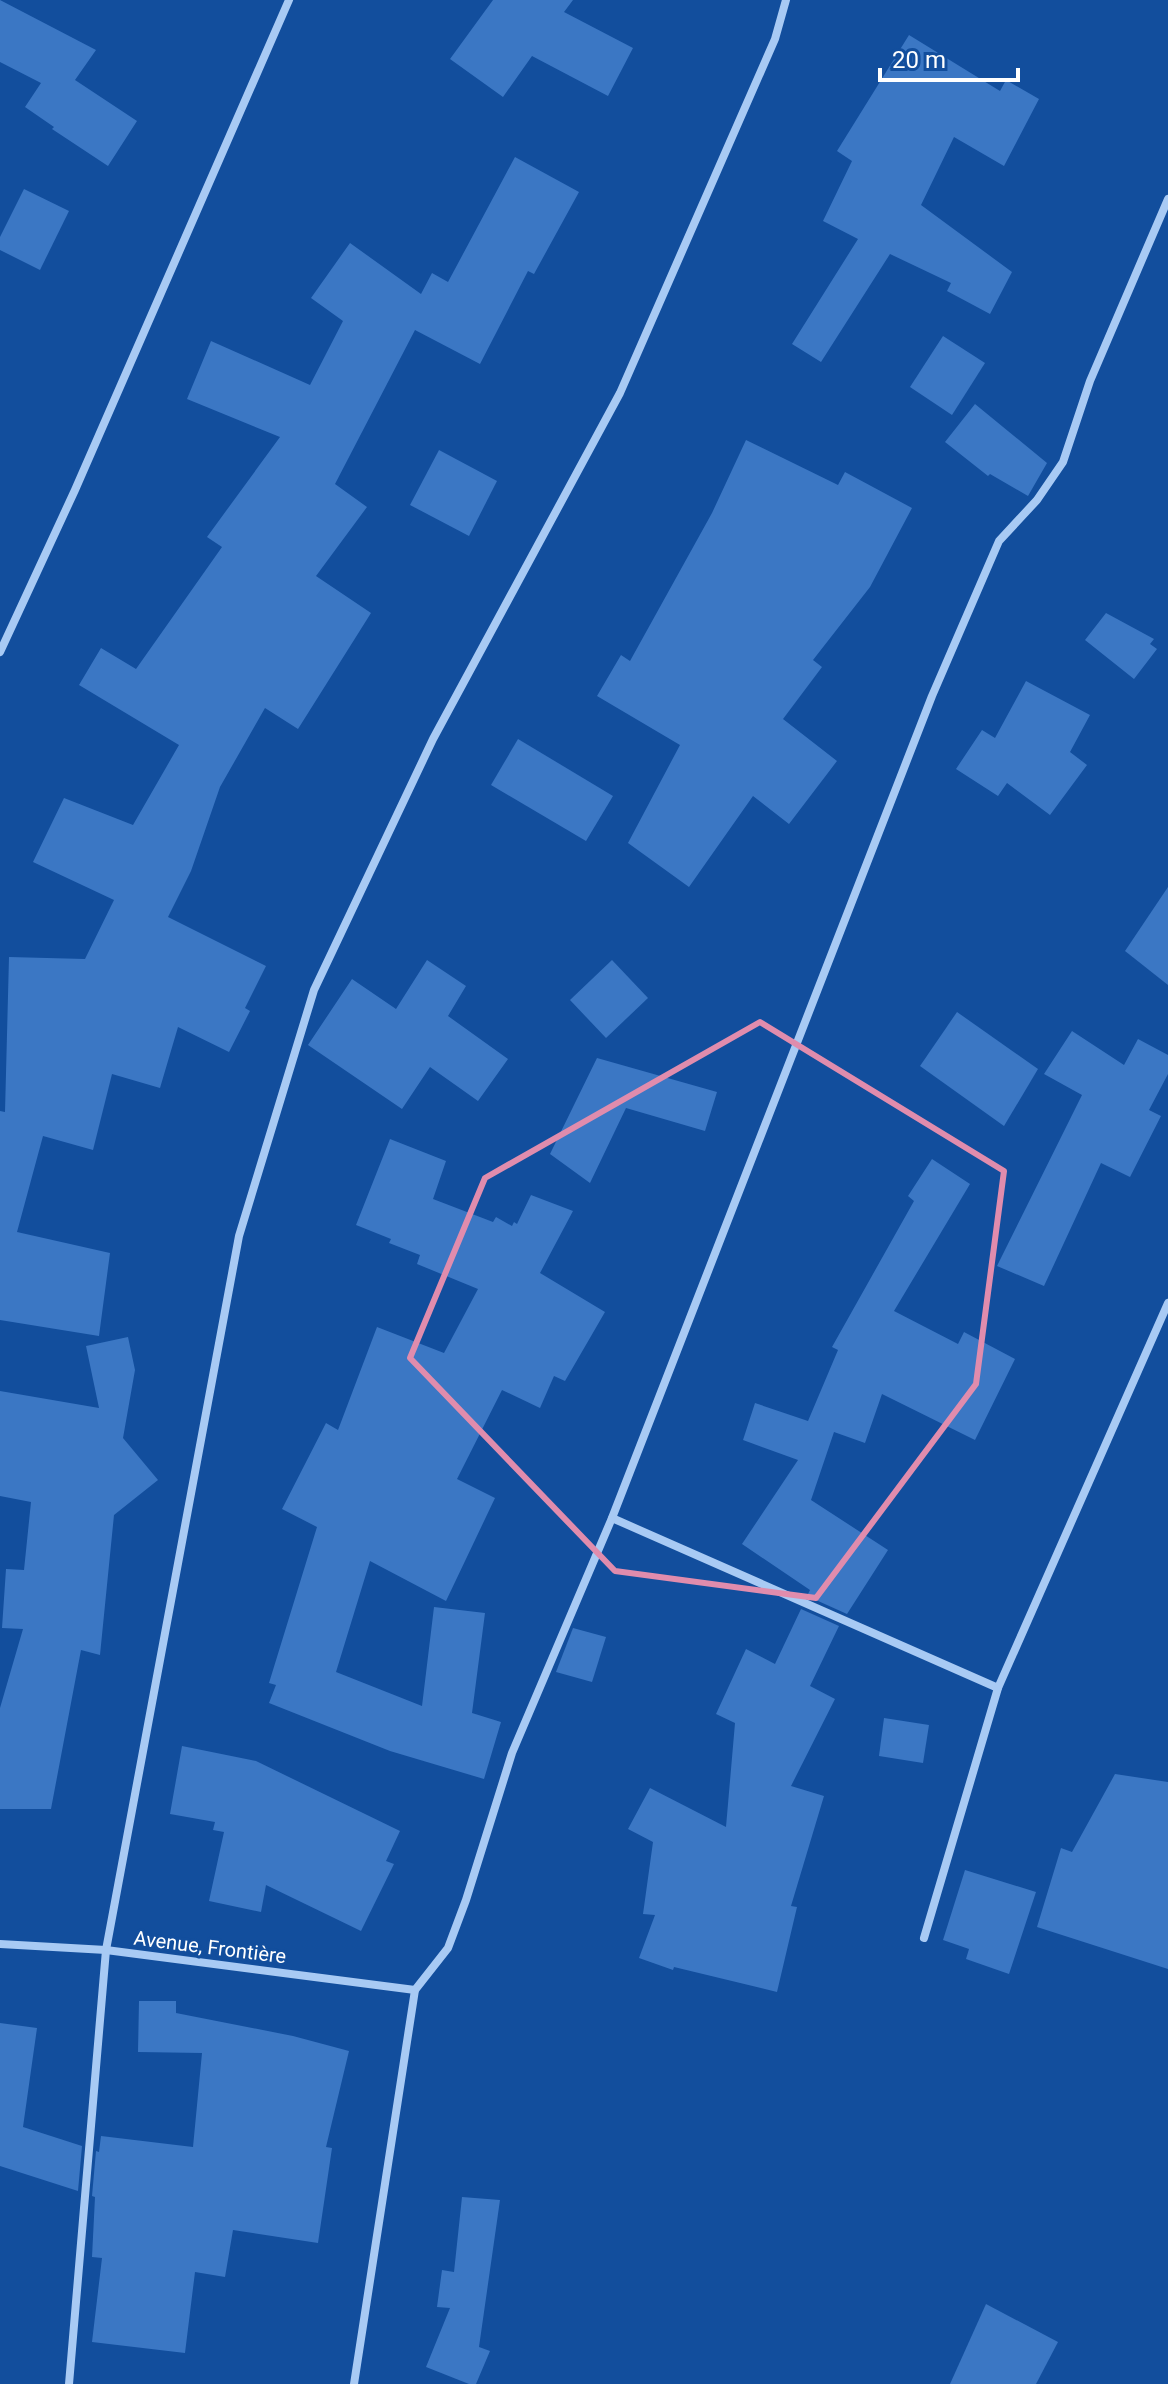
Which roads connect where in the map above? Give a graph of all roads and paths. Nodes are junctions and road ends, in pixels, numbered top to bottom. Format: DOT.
graph roads {
  1 [pos="289,0"];
  2 [pos="786,0"];
  3 [pos="1168,199"];
  4 [pos="0,652"];
  5 [pos="1168,1303"];
  6 [pos="612,1518"];
  7 [pos="998,1688"];
  8 [pos="924,1938"];
  9 [pos="0,1944"];
  10 [pos="106,1950"];
  11 [pos="415,1990"];
  12 [pos="69,2384"];
  13 [pos="354,2384"];
  1 -- 4 [label="street"];
  2 -- 10 [label="street"];
  3 -- 6 [label="street"];
  5 -- 7 [label="street"];
  6 -- 7 [label="street"];
  6 -- 11 [label="street"];
  7 -- 8 [label="street"];
  9 -- 10 [label="street, Avenue, Frontière"];
  10 -- 11 [label="street, Avenue, Frontière"];
  10 -- 12 [label="street"];
  11 -- 13 [label="street"];
}
